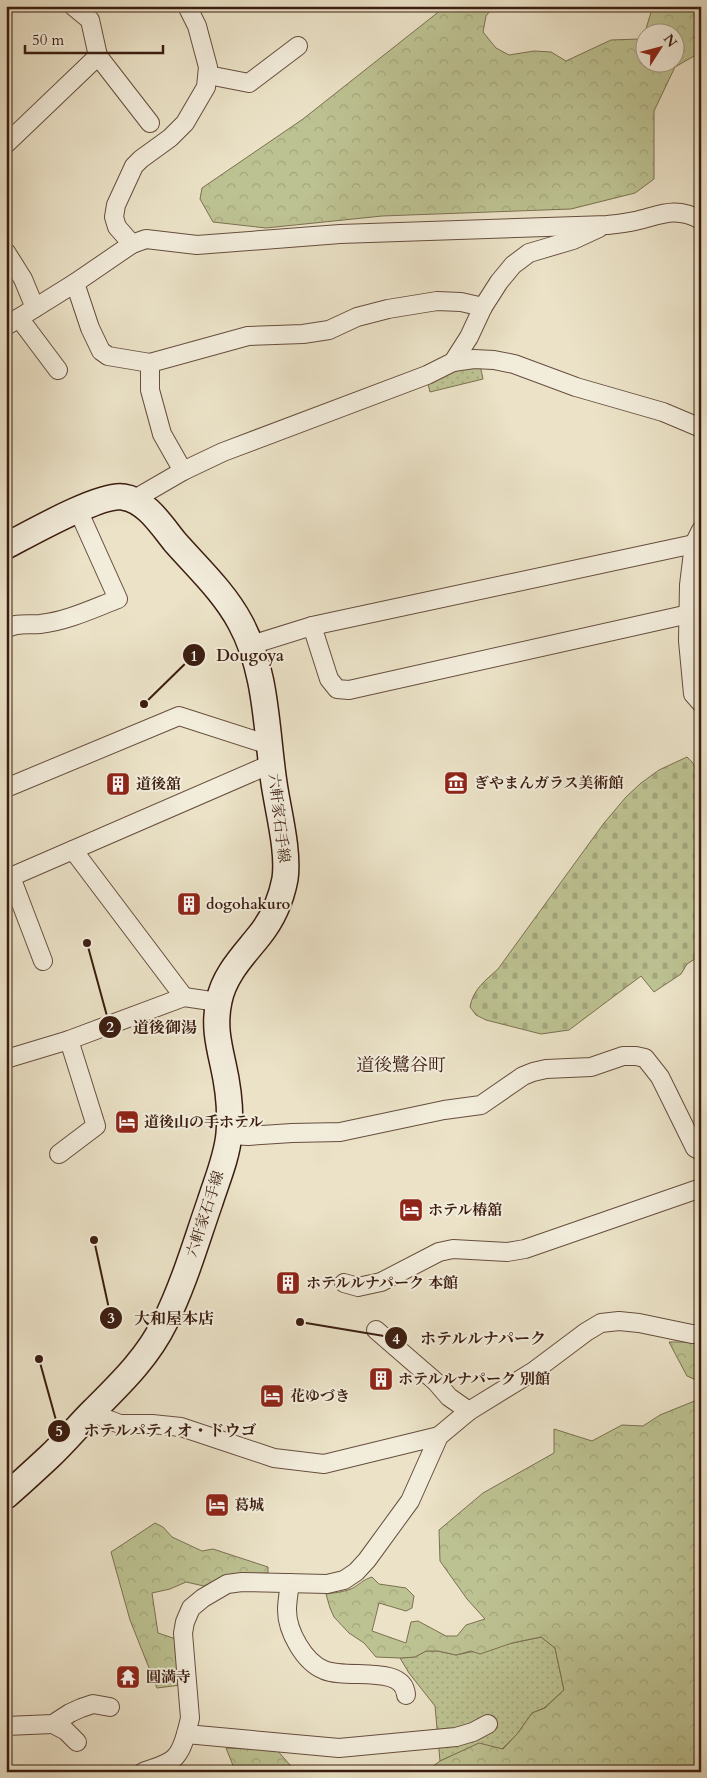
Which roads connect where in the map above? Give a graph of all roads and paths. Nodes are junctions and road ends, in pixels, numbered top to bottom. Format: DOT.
graph roads {
  1 [pos="73,6"];
  2 [pos="188,6"];
  3 [pos="298,46"];
  4 [pos="98,56"];
  5 [pos="208,75"];
  6 [pos="150,123"];
  7 [pos="6,144"];
  8 [pos="701,220"];
  9 [pos="607,225"];
  10 [pos="132,244"];
  11 [pos="6,252"];
  12 [pos="75,283"];
  13 [pos="483,307"];
  14 [pos="35,308"];
  15 [pos="12,322"];
  16 [pos="453,362"];
  17 [pos="150,363"];
  18 [pos="58,370"];
  19 [pos="701,428"];
  20 [pos="183,470"];
  21 [pos="133,500"];
  22 [pos="78,510"];
  23 [pos="697,537"];
  24 [pos="6,546"];
  25 [pos="695,585"];
  26 [pos="689,614"];
  27 [pos="312,626"];
  28 [pos="6,629"];
  29 [pos="694,642"];
  30 [pos="251,645"];
  31 [pos="701,703"];
  32 [pos="270,754"];
  33 [pos="6,788"];
  34 [pos="73,850"];
  35 [pos="9,878"];
  36 [pos="43,961"];
  37 [pos="184,997"];
  38 [pos="218,1002"];
  39 [pos="69,1040"];
  40 [pos="6,1059"];
  41 [pos="230,1135"];
  42 [pos="699,1153"];
  43 [pos="59,1154"];
  44 [pos="701,1188"];
  45 [pos="344,1283"];
  46 [pos="376,1330"];
  47 [pos="701,1334"];
  48 [pos="93,1411"];
  49 [pos="469,1412"];
  50 [pos="440,1436"];
  51 [pos="6,1496"];
  52 [pos="290,1583"];
  53 [pos="406,1695"];
  54 [pos="110,1707"];
  55 [pos="53,1724"];
  56 [pos="488,1724"];
  57 [pos="6,1726"];
  58 [pos="186,1734"];
  59 [pos="77,1742"];
  60 [pos="143,1772"];
  1 -- 4 [label="street"];
  2 -- 5 [label="street"];
  3 -- 5 [label="street"];
  4 -- 6 [label="street"];
  4 -- 7 [label="street"];
  5 -- 10 [label="street"];
  8 -- 9 [label="street"];
  9 -- 10 [label="street"];
  9 -- 13 [label="street"];
  10 -- 12 [label="street"];
  11 -- 14 [label="street"];
  12 -- 14 [label="street"];
  12 -- 17 [label="street"];
  13 -- 16 [label="street"];
  13 -- 17 [label="street"];
  14 -- 15 [label="street"];
  15 -- 18 [label="street"];
  16 -- 19 [label="street"];
  16 -- 20 [label="street"];
  17 -- 20 [label="street"];
  20 -- 21 [label="street"];
  21 -- 22 [label="main road"];
  21 -- 30 [label="main road, 六軒家石手線"];
  22 -- 24 [label="main road"];
  22 -- 28 [label="street"];
  23 -- 25 [label="street"];
  23 -- 27 [label="street"];
  25 -- 26 [label="street"];
  26 -- 27 [label="street"];
  26 -- 29 [label="street"];
  27 -- 30 [label="street"];
  29 -- 31 [label="street"];
  30 -- 32 [label="main road, 六軒家石手線"];
  32 -- 33 [label="street"];
  32 -- 34 [label="street"];
  32 -- 38 [label="main road, 六軒家石手線"];
  34 -- 35 [label="street"];
  34 -- 37 [label="street"];
  35 -- 36 [label="street"];
  37 -- 38 [label="street"];
  37 -- 39 [label="street"];
  38 -- 41 [label="main road, 六軒家石手線"];
  39 -- 40 [label="street"];
  39 -- 43 [label="street"];
  41 -- 42 [label="street"];
  41 -- 48 [label="main road, 六軒家石手線"];
  44 -- 45 [label="street"];
  46 -- 49 [label="street"];
  47 -- 49 [label="street"];
  48 -- 50 [label="street"];
  48 -- 51 [label="main road, 六軒家石手線"];
  49 -- 50 [label="street"];
  50 -- 52 [label="street"];
  52 -- 53 [label="street"];
  52 -- 58 [label="street"];
  54 -- 55 [label="street"];
  55 -- 57 [label="street"];
  55 -- 59 [label="street"];
  56 -- 58 [label="street"];
  58 -- 60 [label="street"];
}
